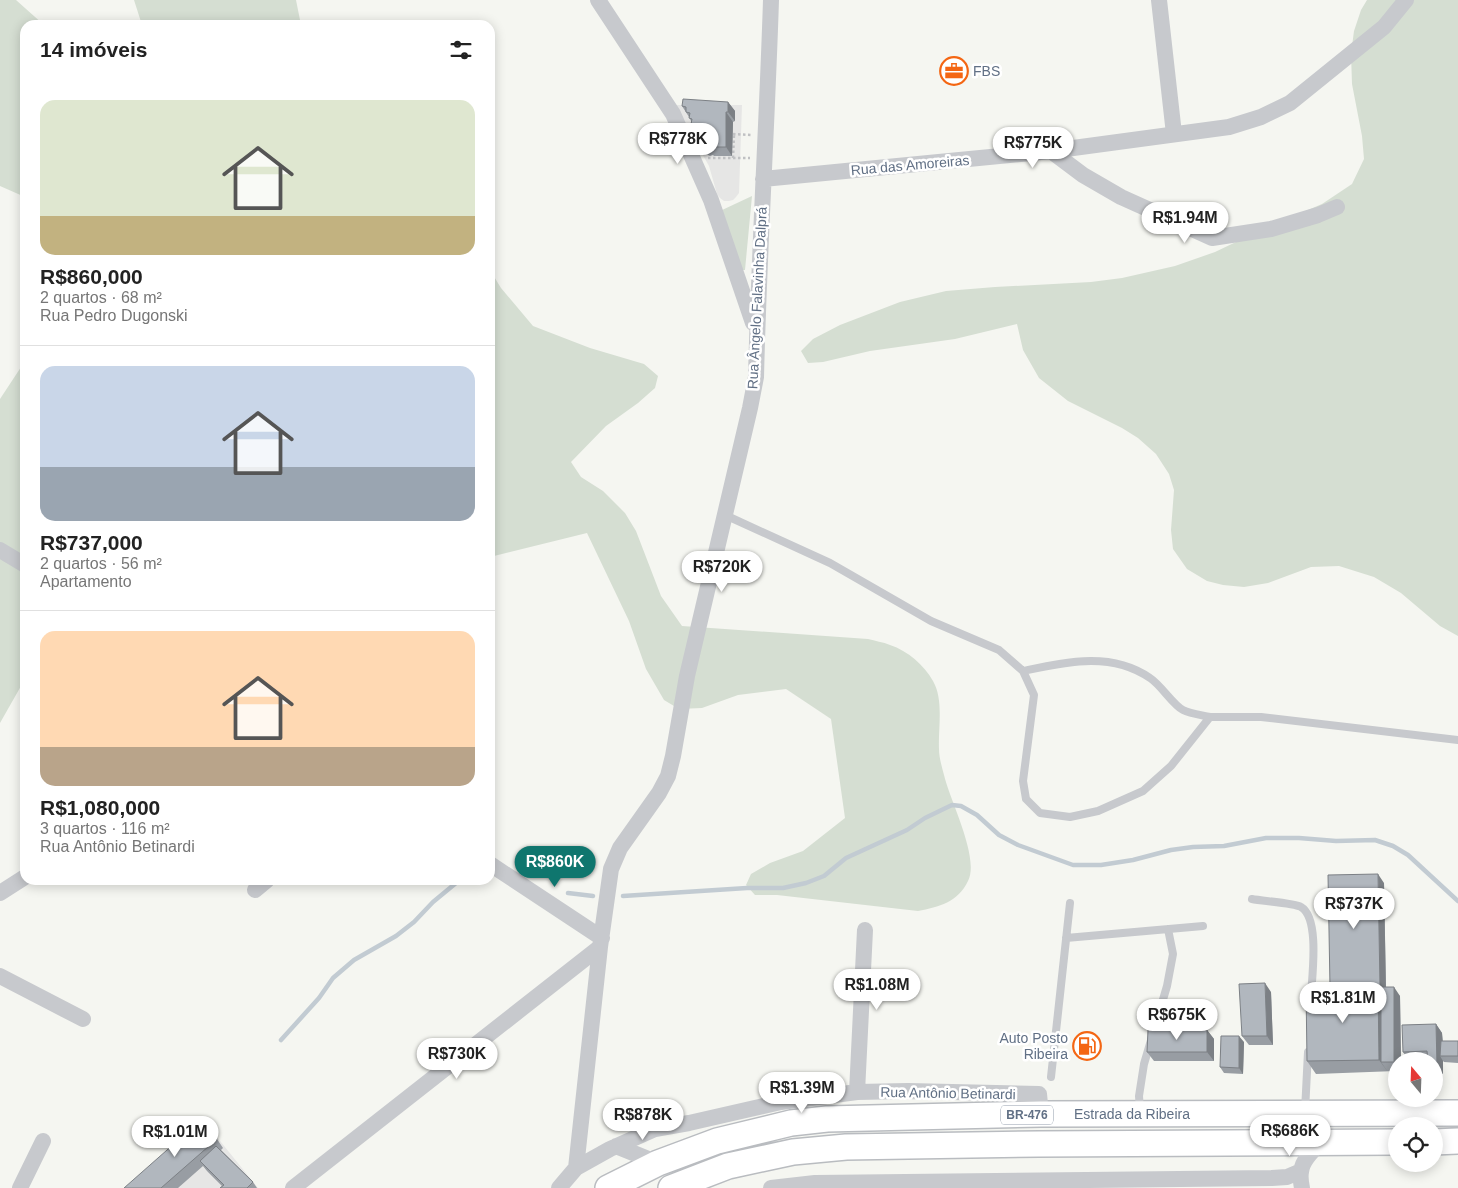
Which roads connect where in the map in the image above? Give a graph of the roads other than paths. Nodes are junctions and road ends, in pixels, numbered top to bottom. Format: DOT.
graph roads {
  1 [pos="771,0"];
  2 [pos="1159,0"];
  3 [pos="1406,0"];
  4 [pos="599,1"];
  5 [pos="1174,134"];
  6 [pos="1051,151"];
  7 [pos="763,179"];
  8 [pos="1337,207"];
  9 [pos="757,333"];
  10 [pos="725,515"];
  11 [pos="0,550"];
  12 [pos="20,562"];
  13 [pos="1023,671"];
  14 [pos="1210,717"];
  15 [pos="1458,740"];
  16 [pos="495,868"];
  17 [pos="20,880"];
  18 [pos="0,893"];
  19 [pos="1252,899"];
  20 [pos="1070,903"];
  21 [pos="1203,926"];
  22 [pos="1168,929"];
  23 [pos="865,930"];
  24 [pos="1066,938"];
  25 [pos="601,943"];
  26 [pos="0,976"];
  27 [pos="1311,1001"];
  28 [pos="83,1019"];
  29 [pos="1308,1040"];
  30 [pos="1051,1077"];
  31 [pos="857,1092"];
  32 [pos="1305,1113"];
  33 [pos="1458,1113"];
  34 [pos="1042,1114"];
  35 [pos="1140,1115"];
  36 [pos="43,1140"];
  37 [pos="1458,1141"];
  38 [pos="1388,1142"];
  39 [pos="1443,1142"];
  40 [pos="1321,1143"];
  41 [pos="616,1146"];
  42 [pos="658,1164"];
  43 [pos="576,1168"];
  44 [pos="1301,1171"];
  45 [pos="20,1188"];
  46 [pos="294,1188"];
  47 [pos="560,1188"];
  48 [pos="608,1188"];
  49 [pos="672,1188"];
  50 [pos="771,1188"];
  51 [pos="1302,1188"];
  1 -- 7 [label="street, Rua Ângelo Falavinha Dalprá"];
  2 -- 5 [label="street"];
  3 -- 5 [label="street, Rua das Amoreiras"];
  4 -- 9 [label="street"];
  5 -- 6 [label="street, Rua das Amoreiras"];
  6 -- 7 [label="street, Rua das Amoreiras"];
  6 -- 8 [label="street"];
  7 -- 9 [label="street, Rua Ângelo Falavinha Dalprá"];
  9 -- 10 [label="street, Rua Ângelo Falavinha Dalprá"];
  10 -- 13 [label="lane"];
  10 -- 25 [label="street, Rua Ângelo Falavinha Dalprá"];
  11 -- 12 [label="street"];
  13 -- 14 [label="lane"];
  13 -- 14 [label="lane"];
  14 -- 15 [label="lane"];
  16 -- 25 [label="street"];
  17 -- 18 [label="street"];
  19 -- 27 [label="lane"];
  20 -- 24 [label="lane"];
  21 -- 22 [label="lane"];
  22 -- 24 [label="lane"];
  22 -- 35 [label="lane"];
  23 -- 31 [label="street"];
  24 -- 30 [label="lane"];
  25 -- 43 [label="street, Rua Ângelo Falavinha Dalprá"];
  25 -- 46 [label="street"];
  26 -- 28 [label="street"];
  29 -- 32 [label="lane"];
  31 -- 34 [label="street, Rua Antônio Betinardi"];
  31 -- 41 [label="street, Rua Antônio Betinardi"];
  32 -- 33 [label="main road, Estrada da Ribeira / BR-476"];
  32 -- 35 [label="main road, Estrada da Ribeira / BR-476"];
  34 -- 35 [label="main road, Estrada da Ribeira / BR-476"];
  34 -- 42 [label="main road, Estrada da Ribeira / BR-476"];
  36 -- 45 [label="street"];
  37 -- 39 [label="main road"];
  38 -- 40 [label="main road, BR-476"];
  40 -- 44 [label="street"];
  40 -- 49 [label="main road, BR-476"];
  41 -- 42 [label="street"];
  41 -- 43 [label="street, Rua Antônio Betinardi"];
  42 -- 48 [label="main road, Estrada da Ribeira / BR-476"];
  43 -- 47 [label="street, Rua Antônio Betinardi"];
  44 -- 50 [label="street"];
  44 -- 51 [label="street"];
}
